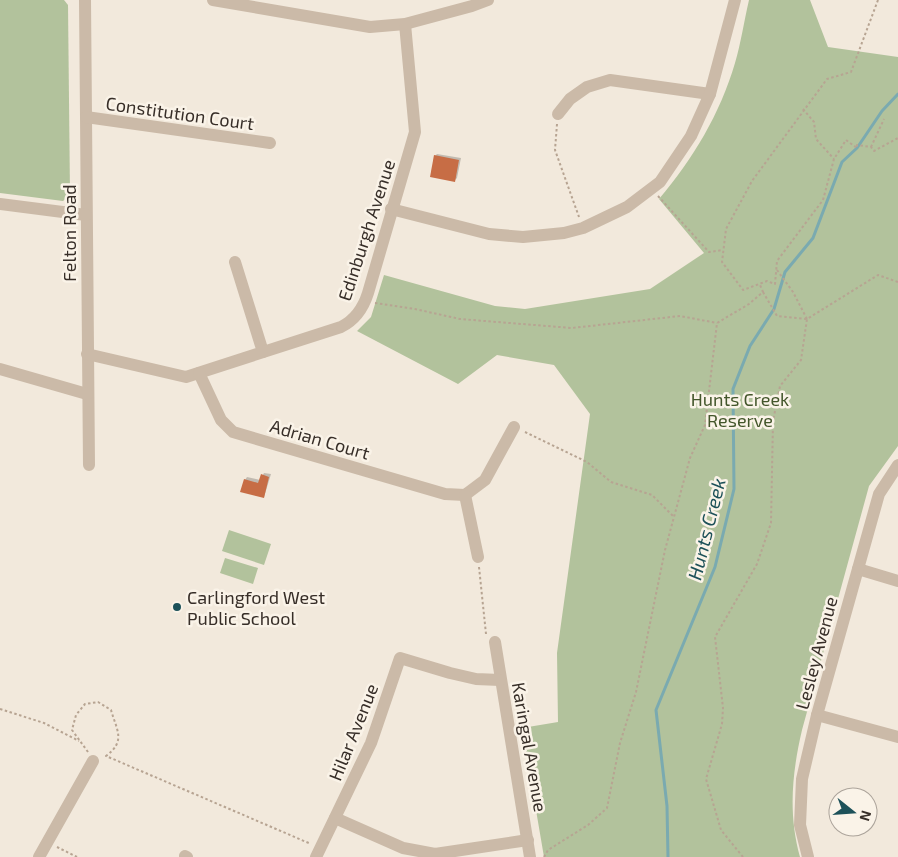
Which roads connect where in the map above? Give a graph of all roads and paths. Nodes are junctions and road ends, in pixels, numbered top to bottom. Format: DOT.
graph roads {
  1 [pos="85,0"];
  2 [pos="213,0"];
  3 [pos="488,0"];
  4 [pos="734,0"];
  5 [pos="878,0"];
  6 [pos="405,24"];
  7 [pos="710,94"];
  8 [pos="803,109"];
  9 [pos="558,114"];
  10 [pos="86,117"];
  11 [pos="884,119"];
  12 [pos="898,138"];
  13 [pos="270,142"];
  14 [pos="871,147"];
  15 [pos="834,159"];
  16 [pos="651,189"];
  17 [pos="0,204"];
  18 [pos="391,209"];
  19 [pos="86,215"];
  20 [pos="583,228"];
  21 [pos="723,250"];
  22 [pos="235,262"];
  23 [pos="776,269"];
  24 [pos="898,282"];
  25 [pos="760,285"];
  26 [pos="763,292"];
  27 [pos="365,302"];
  28 [pos="807,319"];
  29 [pos="717,322"];
  30 [pos="263,352"];
  31 [pos="87,354"];
  32 [pos="0,369"];
  33 [pos="199,373"];
  34 [pos="87,394"];
  35 [pos="514,427"];
  36 [pos="89,465"];
  37 [pos="898,465"];
  38 [pos="465,494"];
  39 [pos="674,518"];
  40 [pos="478,557"];
  41 [pos="858,569"];
  42 [pos="898,581"];
  43 [pos="495,642"];
  44 [pos="500,680"];
  45 [pos="0,710"];
  46 [pos="817,714"];
  47 [pos="898,737"];
  48 [pos="81,742"];
  49 [pos="93,761"];
  50 [pos="335,818"];
  51 [pos="528,840"];
  52 [pos="47,842"];
  53 [pos="318,853"];
  54 [pos="39,857"];
  55 [pos="77,857"];
  56 [pos="530,857"];
  57 [pos="544,857"];
  58 [pos="743,857"];
  59 [pos="808,857"];
  1 -- 10 [label="street, Felton Road"];
  2 -- 6 [label="street"];
  3 -- 6 [label="street"];
  4 -- 7 [label="street"];
  5 -- 8 [label="path"];
  6 -- 18 [label="street, Edinburgh Avenue"];
  7 -- 9 [label="street"];
  7 -- 16 [label="street"];
  8 -- 15 [label="path"];
  8 -- 21 [label="path"];
  9 -- 20 [label="path"];
  10 -- 13 [label="street, Constitution Court"];
  10 -- 19 [label="street, Felton Road"];
  11 -- 14 [label="path"];
  12 -- 14 [label="path"];
  14 -- 15 [label="path"];
  15 -- 23 [label="path"];
  16 -- 20 [label="street"];
  16 -- 21 [label="path"];
  17 -- 19 [label="street"];
  18 -- 20 [label="street"];
  18 -- 27 [label="street, Edinburgh Avenue"];
  19 -- 31 [label="street, Felton Road"];
  21 -- 25 [label="path"];
  22 -- 30 [label="street"];
  23 -- 25 [label="path"];
  23 -- 28 [label="path"];
  24 -- 28 [label="path"];
  25 -- 26 [label="path"];
  26 -- 28 [label="path"];
  26 -- 29 [label="path"];
  27 -- 29 [label="path"];
  27 -- 30 [label="street, Edinburgh Avenue"];
  28 -- 58 [label="path"];
  29 -- 39 [label="path"];
  30 -- 33 [label="street, Edinburgh Avenue"];
  31 -- 33 [label="street, Edinburgh Avenue"];
  31 -- 34 [label="street, Felton Road"];
  32 -- 34 [label="street"];
  33 -- 38 [label="street, Adrian Court"];
  34 -- 36 [label="street, Felton Road"];
  35 -- 38 [label="street"];
  35 -- 39 [label="path"];
  37 -- 41 [label="street, Lesley Avenue"];
  38 -- 40 [label="street"];
  39 -- 57 [label="path"];
  40 -- 43 [label="path"];
  41 -- 42 [label="street"];
  41 -- 46 [label="street, Lesley Avenue"];
  43 -- 44 [label="street, Karingal Avenue"];
  44 -- 50 [label="street, Hilar Avenue"];
  44 -- 51 [label="street, Karingal Avenue"];
  45 -- 48 [label="path"];
  46 -- 47 [label="street"];
  46 -- 59 [label="street, Lesley Avenue"];
  48 -- 49 [label="path"];
  48 -- 53 [label="path"];
  49 -- 52 [label="street"];
  50 -- 51 [label="street"];
  50 -- 53 [label="street, Hilar Avenue"];
  51 -- 56 [label="street, Karingal Avenue"];
  52 -- 54 [label="street"];
  52 -- 55 [label="path"];
}
